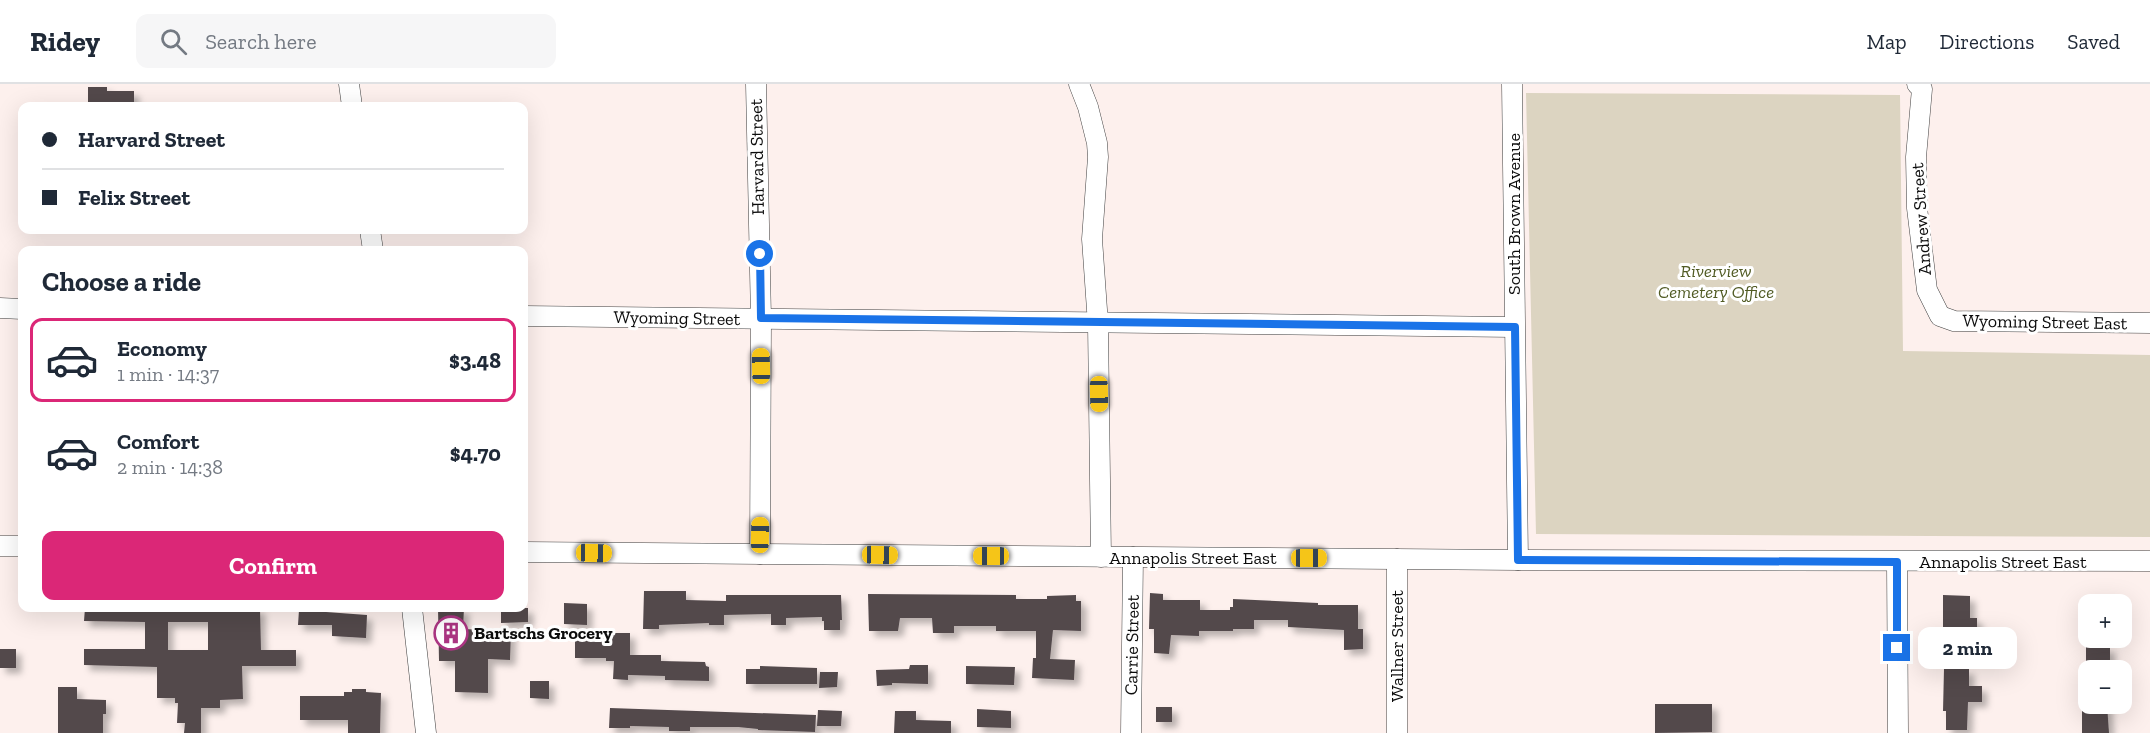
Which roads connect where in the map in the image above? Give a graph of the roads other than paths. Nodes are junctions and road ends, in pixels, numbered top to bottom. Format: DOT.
graph roads {
  1 [pos="349,84"];
  2 [pos="756,84"];
  3 [pos="1079,84"];
  4 [pos="1512,84"];
  5 [pos="1917,84"];
  6 [pos="351,102"];
  7 [pos="0,308"];
  8 [pos="18,309"];
  9 [pos="528,316"];
  10 [pos="1940,316"];
  11 [pos="761,318"];
  12 [pos="2150,323"];
  13 [pos="1098,324"];
  14 [pos="1515,327"];
  15 [pos="0,546"];
  16 [pos="18,546"];
  17 [pos="528,552"];
  18 [pos="760,554"];
  19 [pos="1101,557"];
  20 [pos="1132,557"];
  21 [pos="1397,559"];
  22 [pos="1518,560"];
  23 [pos="2150,561"];
  24 [pos="1897,562"];
  25 [pos="412,612"];
  26 [pos="426,733"];
  27 [pos="1131,733"];
  28 [pos="1397,733"];
  29 [pos="1898,733"];
  1 -- 6 [label="street"];
  2 -- 11 [label="street, Harvard Street"];
  3 -- 13 [label="street"];
  4 -- 14 [label="street, South Brown Avenue"];
  5 -- 10 [label="street, Andrew Street"];
  7 -- 8 [label="street"];
  9 -- 11 [label="street, Wyoming Street"];
  10 -- 12 [label="street, Wyoming Street East"];
  11 -- 13 [label="street, Wyoming Street"];
  11 -- 18 [label="street, Harvard Street"];
  13 -- 14 [label="street, Wyoming Street"];
  13 -- 19 [label="street"];
  14 -- 22 [label="street, South Brown Avenue"];
  15 -- 16 [label="street"];
  17 -- 18 [label="street, Annapolis Street East"];
  18 -- 19 [label="street, Annapolis Street East"];
  19 -- 20 [label="street, Annapolis Street East"];
  20 -- 21 [label="street, Annapolis Street East"];
  20 -- 27 [label="street, Carrie Street"];
  21 -- 22 [label="street, Annapolis Street East"];
  21 -- 28 [label="street, Wallner Street"];
  22 -- 24 [label="street, Annapolis Street East"];
  23 -- 24 [label="street, Annapolis Street East"];
  24 -- 29 [label="street"];
  25 -- 26 [label="street"];
}
